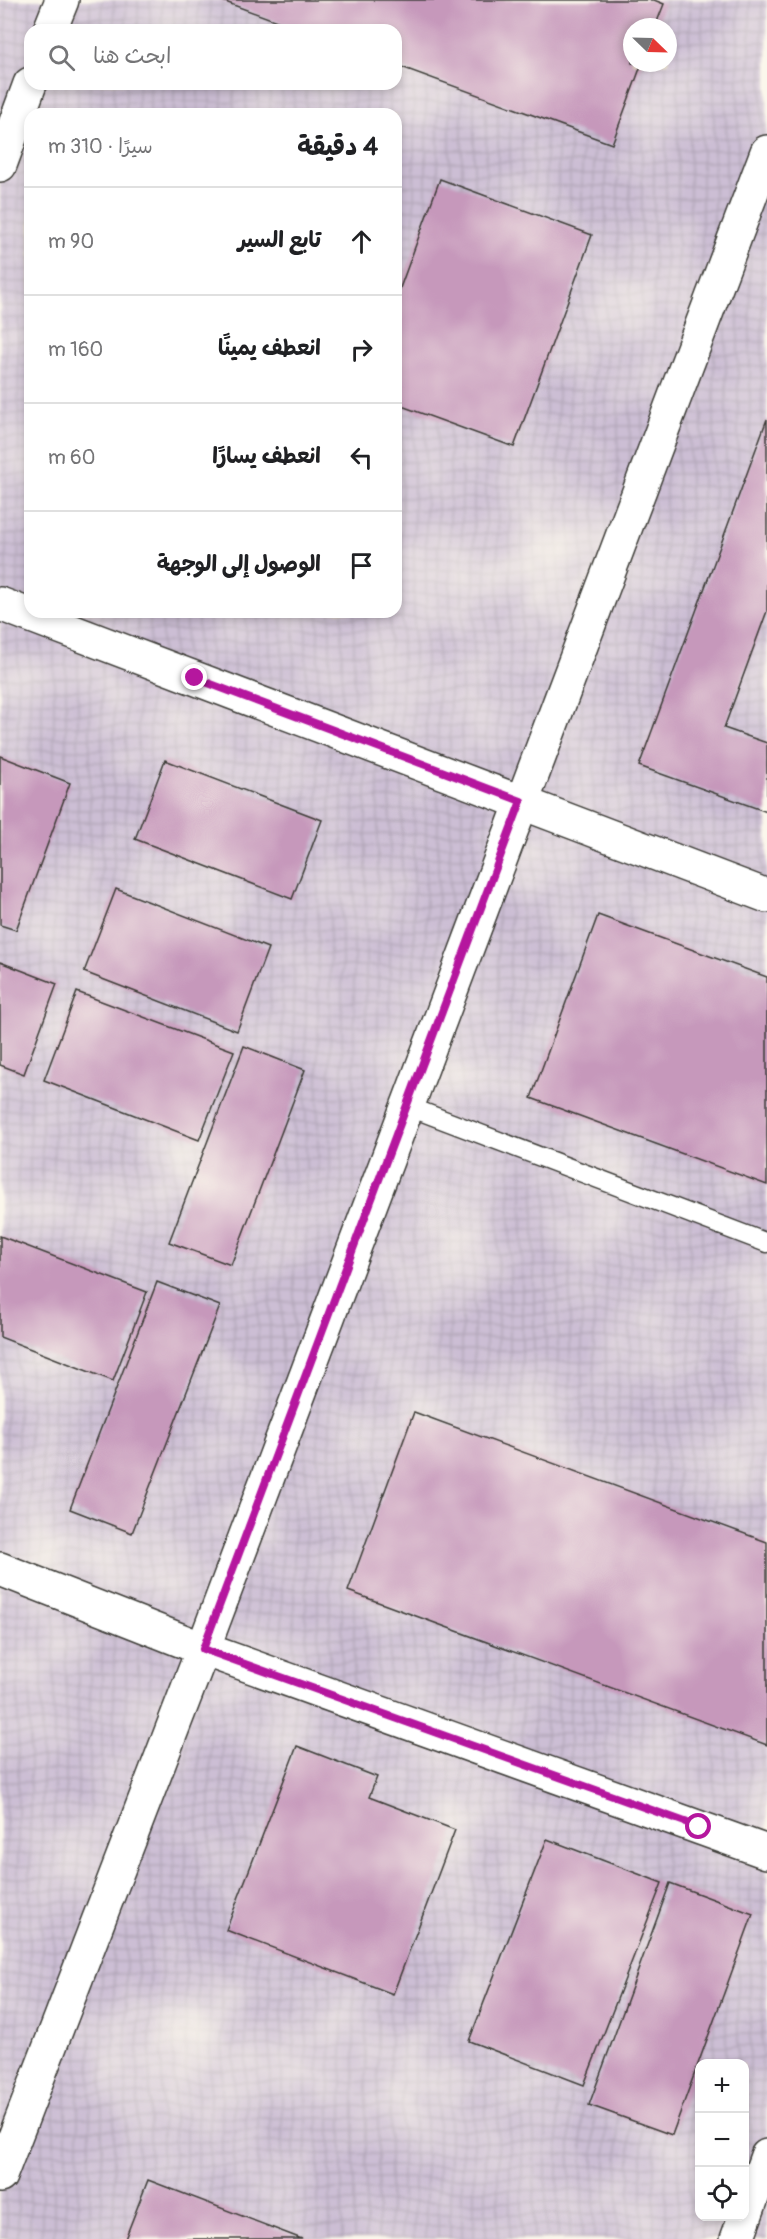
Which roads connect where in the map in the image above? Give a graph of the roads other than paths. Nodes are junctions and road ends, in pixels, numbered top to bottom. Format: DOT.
graph roads {
  1 [pos="62,0"];
  2 [pos="52,24"];
  3 [pos="28,90"];
  4 [pos="767,152"];
  5 [pos="0,165"];
  6 [pos="0,604"];
  7 [pos="24,613"];
  8 [pos="37,618"];
  9 [pos="521,801"];
  10 [pos="767,896"];
  11 [pos="407,1106"];
  12 [pos="767,1243"];
  13 [pos="0,1569"];
  14 [pos="203,1649"];
  15 [pos="767,1852"];
  16 [pos="767,2156"];
  17 [pos="0,2176"];
  18 [pos="760,2194"];
  19 [pos="737,2239"];
  1 -- 2 [label="street"];
  3 -- 5 [label="street"];
  4 -- 9 [label="street"];
  6 -- 7 [label="street"];
  8 -- 9 [label="street"];
  9 -- 10 [label="street"];
  9 -- 11 [label="street"];
  11 -- 12 [label="lane"];
  11 -- 14 [label="street"];
  13 -- 14 [label="street"];
  14 -- 15 [label="street"];
  14 -- 17 [label="street"];
  16 -- 18 [label="street"];
  18 -- 19 [label="street"];
}
